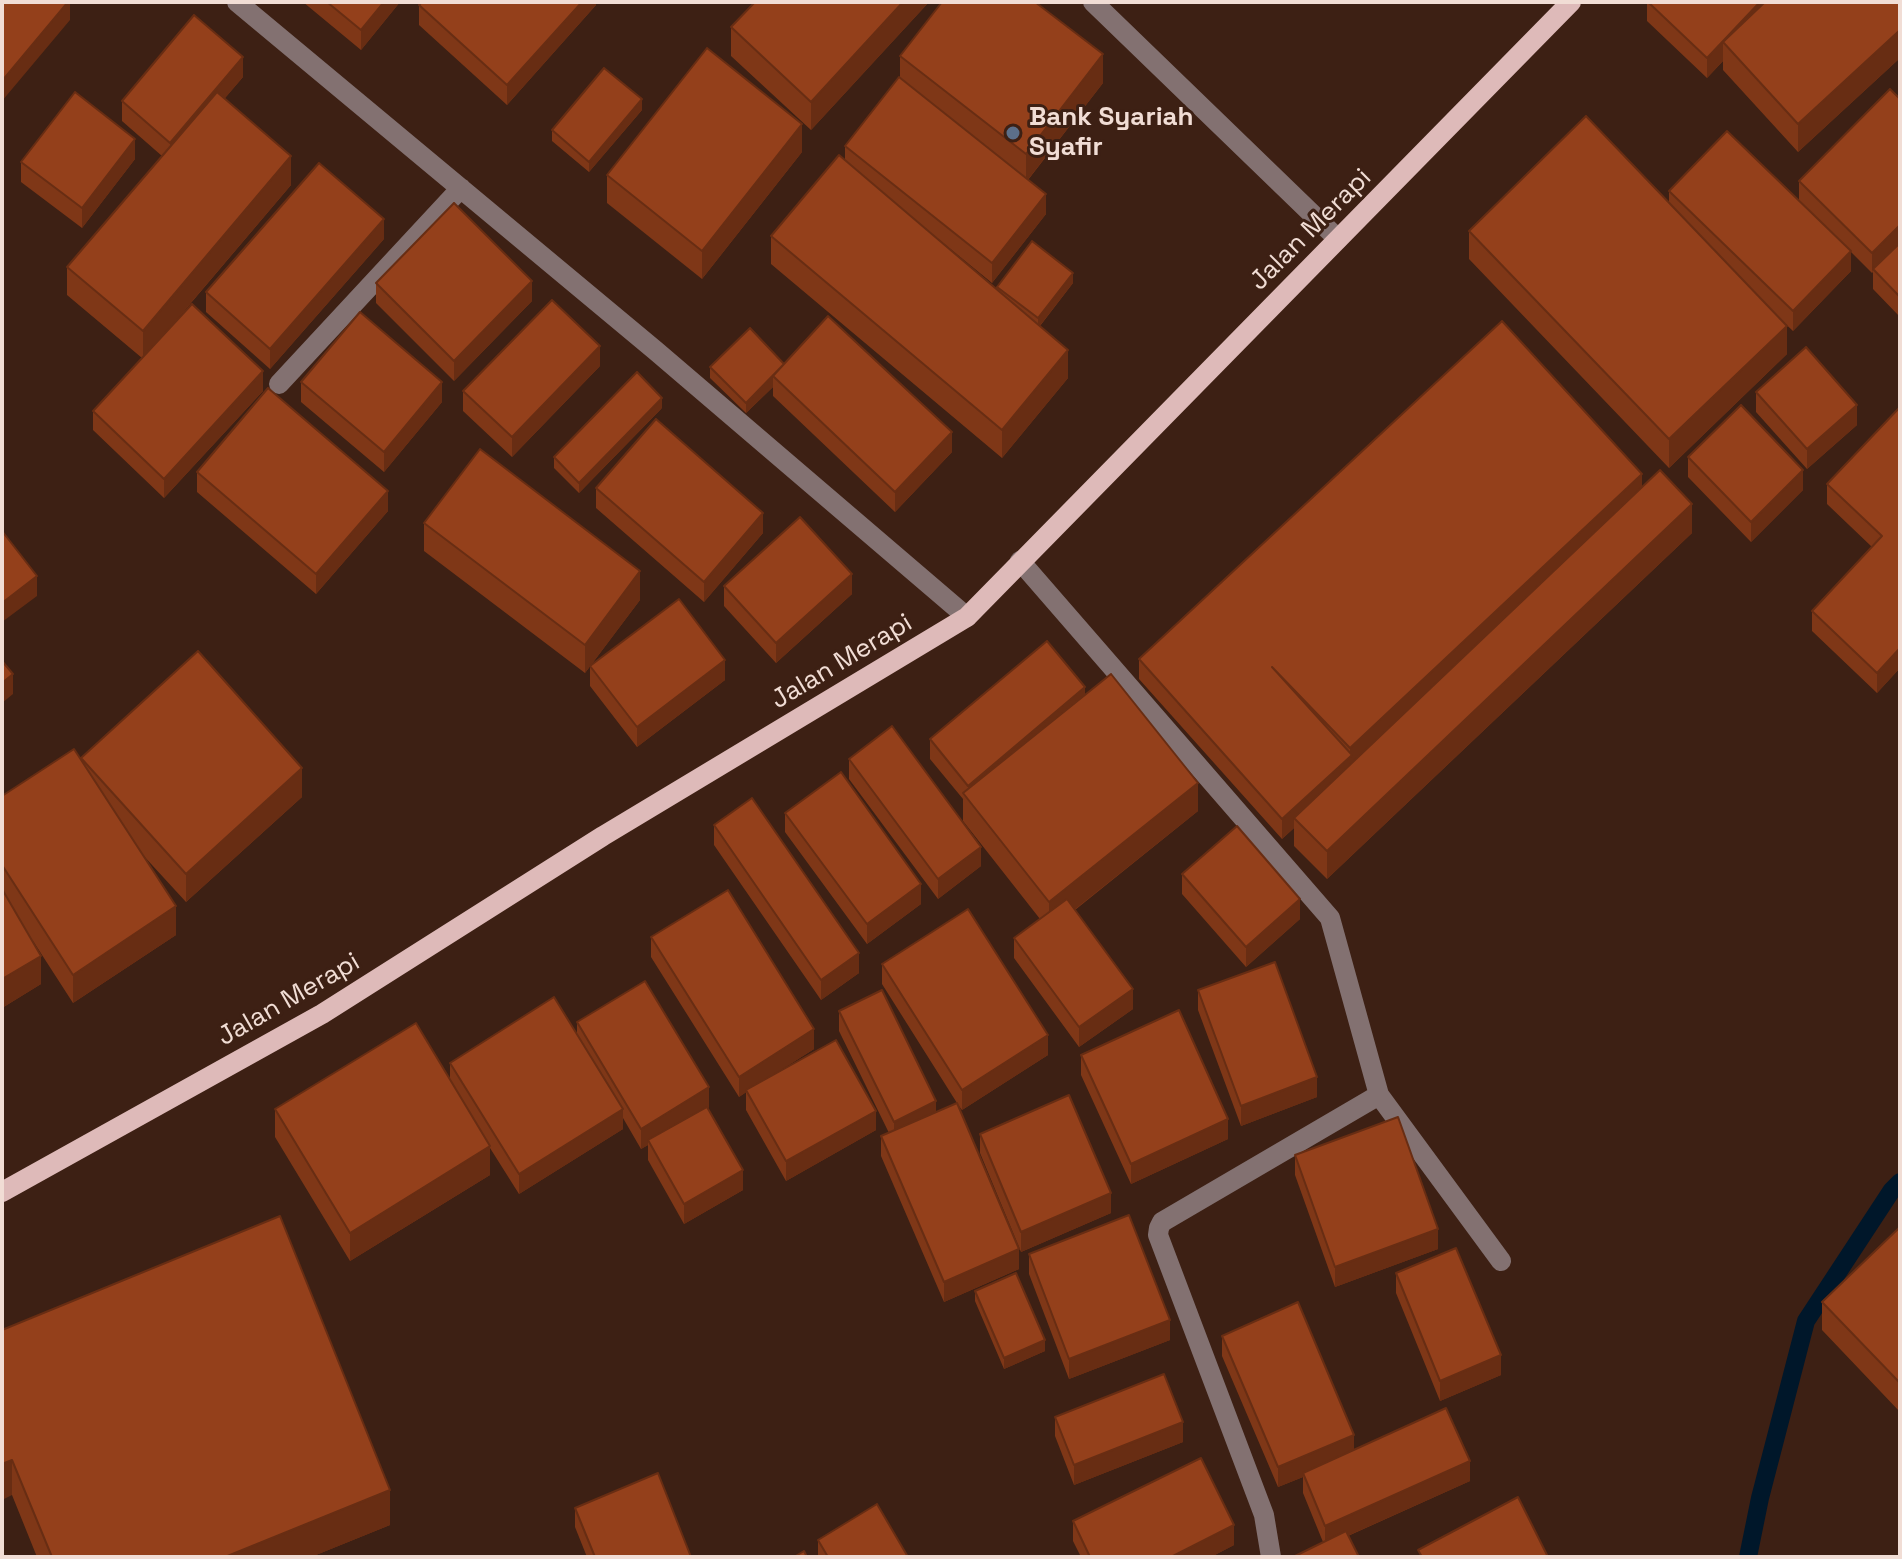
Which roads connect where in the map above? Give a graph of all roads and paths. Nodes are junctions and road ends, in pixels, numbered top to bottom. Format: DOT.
graph roads {
  1 [pos="1093,2"];
  2 [pos="1571,2"];
  3 [pos="247,5"];
  4 [pos="461,188"];
  5 [pos="1338,239"];
  6 [pos="279,384"];
  7 [pos="1020,561"];
  8 [pos="967,617"];
  9 [pos="1379,1095"];
  10 [pos="2,1192"];
  11 [pos="1501,1261"];
  12 [pos="1271,1557"];
  1 -- 5 [label="street"];
  2 -- 5 [label="main road, Jalan Merapi"];
  3 -- 4 [label="street"];
  4 -- 6 [label="street"];
  4 -- 8 [label="street"];
  5 -- 7 [label="main road, Jalan Merapi"];
  7 -- 8 [label="main road, Jalan Merapi"];
  7 -- 9 [label="street"];
  8 -- 10 [label="main road, Jalan Merapi"];
  9 -- 11 [label="street"];
  9 -- 12 [label="street"];
}
